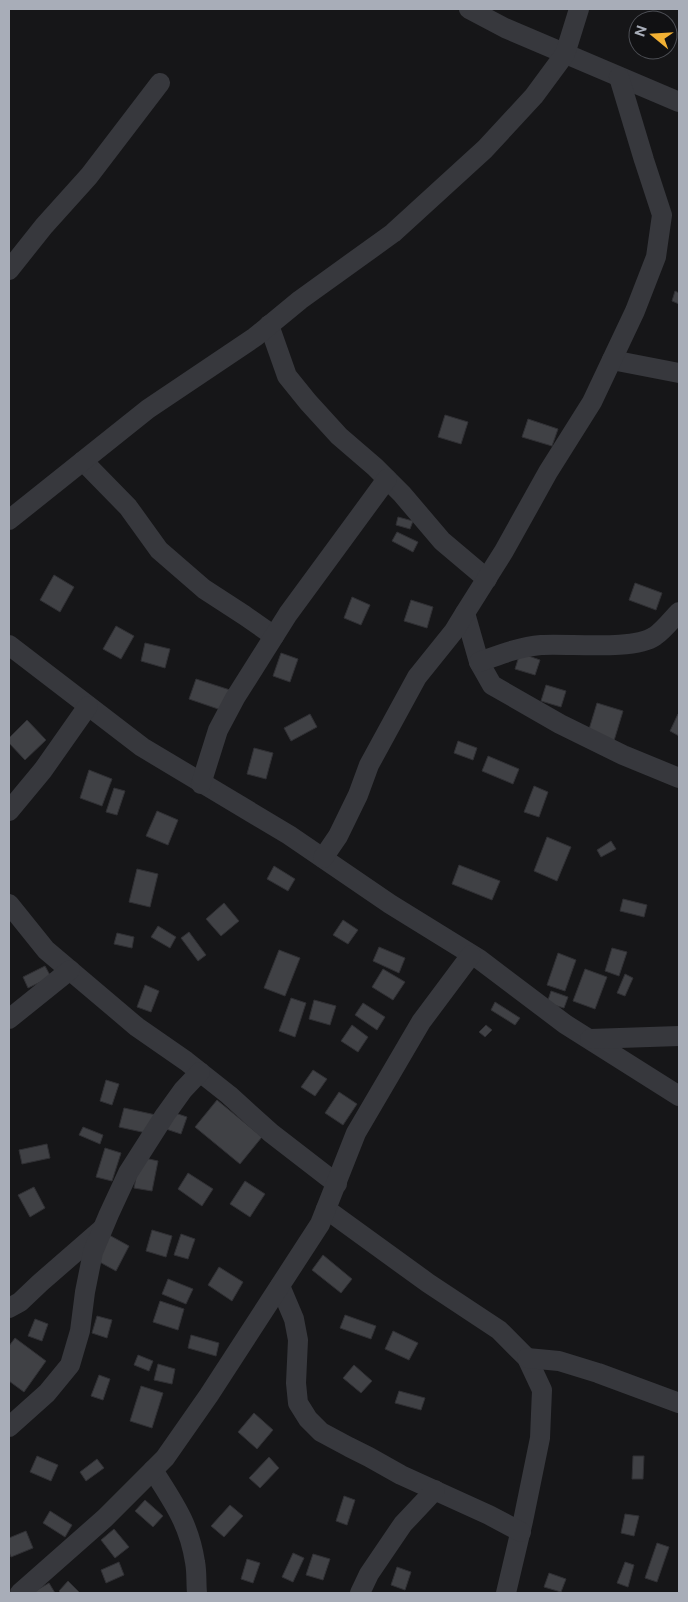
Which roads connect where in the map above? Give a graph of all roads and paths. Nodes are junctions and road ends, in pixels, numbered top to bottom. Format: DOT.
graph roads {
  1 [pos="469,9"];
  2 [pos="578,9"];
  3 [pos="491,14"];
  4 [pos="565,54"];
  5 [pos="620,77"];
  6 [pos="160,83"];
  7 [pos="679,102"];
  8 [pos="9,270"];
  9 [pos="269,325"];
  10 [pos="612,360"];
  11 [pos="679,373"];
  12 [pos="83,461"];
  13 [pos="387,479"];
  14 [pos="9,520"];
  15 [pos="487,578"];
  16 [pos="679,612"];
  17 [pos="465,614"];
  18 [pos="274,636"];
  19 [pos="9,645"];
  20 [pos="478,662"];
  21 [pos="88,706"];
  22 [pos="679,778"];
  23 [pos="201,784"];
  24 [pos="9,811"];
  25 [pos="324,858"];
  26 [pos="9,904"];
  27 [pos="471,955"];
  28 [pos="70,970"];
  29 [pos="9,1019"];
  30 [pos="679,1036"];
  31 [pos="590,1040"];
  32 [pos="200,1072"];
  33 [pos="679,1096"];
  34 [pos="337,1184"];
  35 [pos="326,1209"];
  36 [pos="104,1227"];
  37 [pos="280,1286"];
  38 [pos="9,1308"];
  39 [pos="527,1358"];
  40 [pos="679,1404"];
  41 [pos="9,1427"];
  42 [pos="153,1470"];
  43 [pos="435,1490"];
  44 [pos="521,1532"];
  45 [pos="20,1593"];
  46 [pos="197,1593"];
  47 [pos="360,1593"];
  48 [pos="506,1593"];
  1 -- 3 [label="street"];
  2 -- 4 [label="street"];
  3 -- 4 [label="street"];
  4 -- 5 [label="street"];
  4 -- 9 [label="street"];
  5 -- 7 [label="street"];
  5 -- 10 [label="street"];
  6 -- 8 [label="street"];
  9 -- 12 [label="street"];
  9 -- 13 [label="street"];
  10 -- 11 [label="street"];
  10 -- 15 [label="street"];
  12 -- 14 [label="street"];
  12 -- 18 [label="street"];
  13 -- 15 [label="street"];
  13 -- 18 [label="street"];
  15 -- 17 [label="street"];
  16 -- 20 [label="street"];
  17 -- 20 [label="street"];
  17 -- 25 [label="street"];
  18 -- 23 [label="street"];
  19 -- 21 [label="street"];
  20 -- 22 [label="street"];
  21 -- 23 [label="street"];
  21 -- 24 [label="street"];
  23 -- 25 [label="street"];
  25 -- 27 [label="street"];
  26 -- 28 [label="street"];
  27 -- 31 [label="street"];
  27 -- 34 [label="street"];
  28 -- 29 [label="street"];
  28 -- 32 [label="street"];
  30 -- 31 [label="street"];
  31 -- 33 [label="street"];
  32 -- 34 [label="street"];
  32 -- 36 [label="street"];
  34 -- 35 [label="street"];
  35 -- 37 [label="street"];
  35 -- 39 [label="street"];
  36 -- 38 [label="street"];
  36 -- 41 [label="street"];
  37 -- 42 [label="street"];
  37 -- 43 [label="street"];
  39 -- 40 [label="street"];
  39 -- 44 [label="street"];
  42 -- 45 [label="street"];
  42 -- 46 [label="street"];
  43 -- 44 [label="street"];
  43 -- 47 [label="street"];
  44 -- 48 [label="street"];
}
